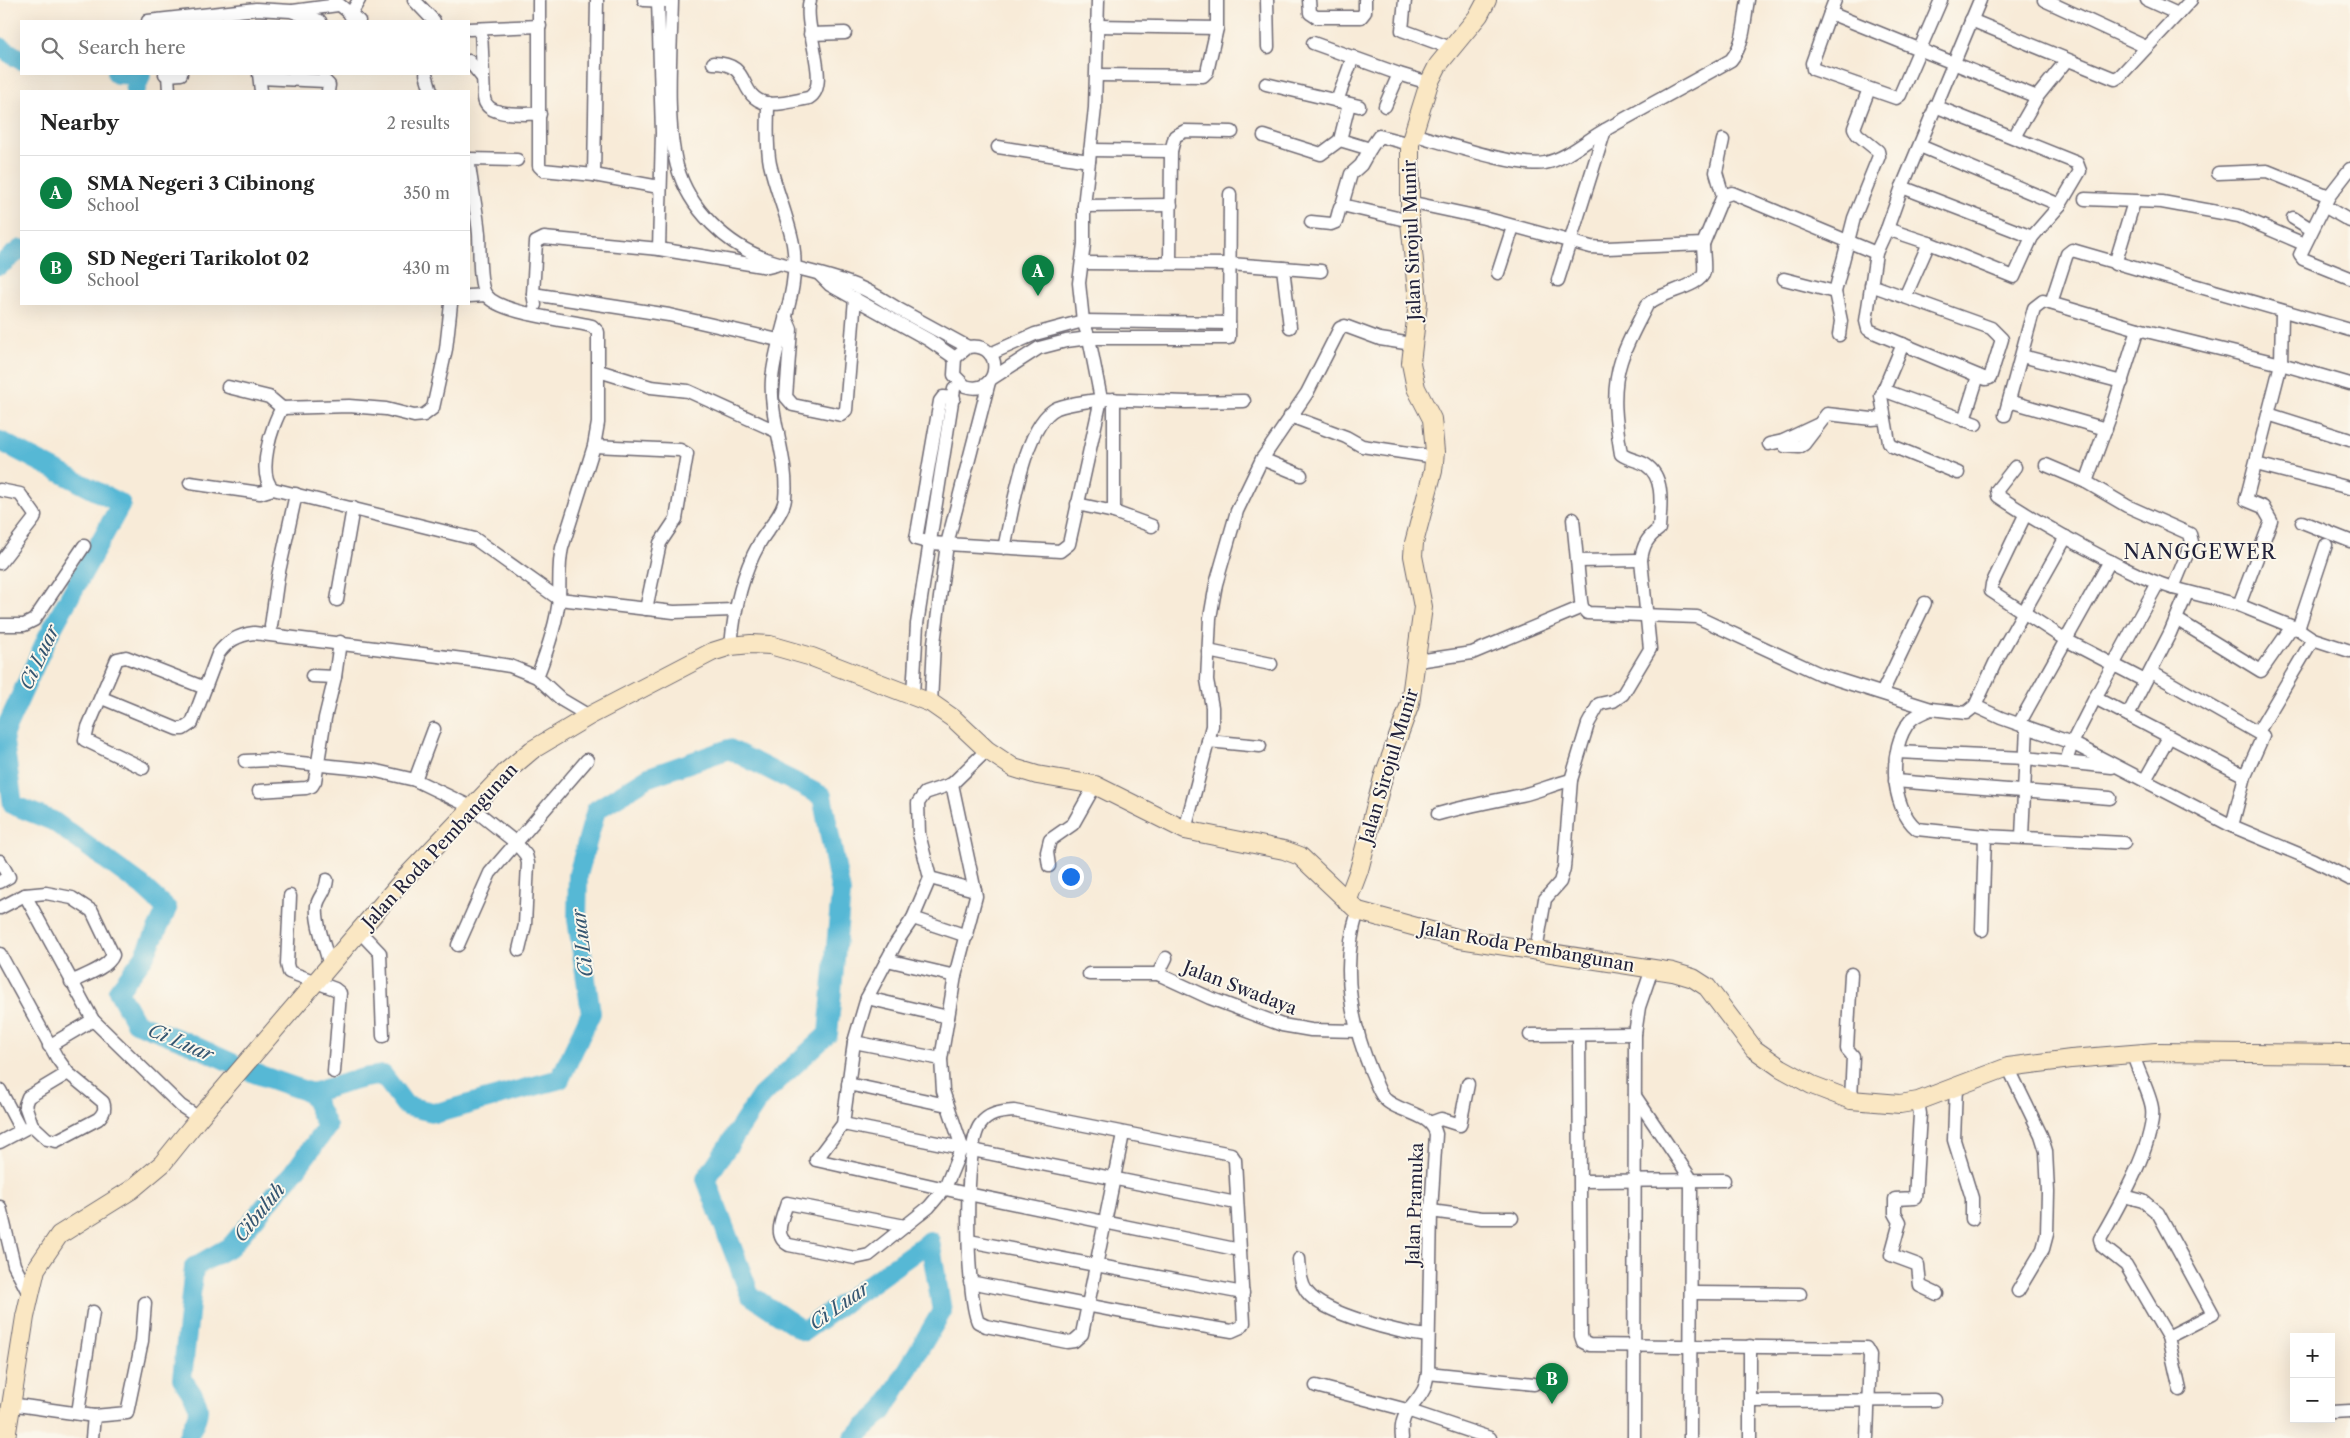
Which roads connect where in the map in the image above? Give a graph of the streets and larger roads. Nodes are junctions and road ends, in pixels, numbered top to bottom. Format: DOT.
graph roads {
  1 [pos="359,0"];
  2 [pos="414,0"];
  3 [pos="539,0"];
  4 [pos="597,0"];
  5 [pos="644,0"];
  6 [pos="658,0"];
  7 [pos="810,0"];
  8 [pos="1098,0"];
  9 [pos="1217,0"];
  10 [pos="1267,0"];
  11 [pos="1310,0"];
  12 [pos="1365,0"];
  13 [pos="1405,0"];
  14 [pos="1487,0"];
  15 [pos="1748,0"];
  16 [pos="1835,0"];
  17 [pos="1941,0"];
  18 [pos="1980,0"];
  19 [pos="2044,0"];
  20 [pos="2147,0"];
  21 [pos="2191,0"];
  22 [pos="672,1"];
  23 [pos="336,2"];
  24 [pos="291,11"];
  25 [pos="1830,14"];
  26 [pos="2178,14"];
  27 [pos="256,15"];
  28 [pos="354,18"];
  29 [pos="166,20"];
  30 [pos="317,20"];
  31 [pos="433,20"];
  32 [pos="1971,20"];
  33 [pos="540,26"];
  34 [pos="1097,26"];
  35 [pos="1217,28"];
  36 [pos="475,29"];
  37 [pos="845,33"];
  38 [pos="810,34"];
  39 [pos="1313,43"];
  40 [pos="2146,46"];
  41 [pos="1268,48"];
  42 [pos="1451,48"];
  43 [pos="1353,57"];
  44 [pos="1937,57"];
  45 [pos="2066,61"];
  46 [pos="470,62"];
  47 [pos="713,63"];
  48 [pos="1399,74"];
  49 [pos="167,75"];
  50 [pos="426,75"];
  51 [pos="1097,75"];
  52 [pos="482,76"];
  53 [pos="260,81"];
  54 [pos="1430,83"];
  55 [pos="1266,84"];
  56 [pos="1869,89"];
  57 [pos="169,90"];
  58 [pos="328,90"];
  59 [pos="431,90"];
  60 [pos="2037,97"];
  61 [pos="768,103"];
  62 [pos="1348,104"];
  63 [pos="1385,106"];
  64 [pos="1935,106"];
  65 [pos="540,114"];
  66 [pos="1605,130"];
  67 [pos="1232,132"];
  68 [pos="666,133"];
  69 [pos="1264,136"];
  70 [pos="2014,137"];
  71 [pos="1411,139"];
  72 [pos="1340,140"];
  73 [pos="1723,140"];
  74 [pos="1920,146"];
  75 [pos="998,147"];
  76 [pos="1370,149"];
  77 [pos="1171,151"];
  78 [pos="1089,155"];
  79 [pos="470,159"];
  80 [pos="517,160"];
  81 [pos="2350,169"];
  82 [pos="470,172"];
  83 [pos="2218,173"];
  84 [pos="594,175"];
  85 [pos="659,187"];
  86 [pos="1902,187"];
  87 [pos="1230,194"];
  88 [pos="1723,196"];
  89 [pos="2085,199"];
  90 [pos="2327,201"];
  91 [pos="1409,202"];
  92 [pos="2134,202"];
  93 [pos="1171,204"];
  94 [pos="2060,204"];
  95 [pos="1342,205"];
  96 [pos="1084,206"];
  97 [pos="2293,218"];
  98 [pos="1410,221"];
  99 [pos="2350,221"];
  100 [pos="1311,222"];
  101 [pos="1513,227"];
  102 [pos="1887,229"];
  103 [pos="2312,229"];
  104 [pos="2032,237"];
  105 [pos="1569,242"];
  106 [pos="1929,242"];
  107 [pos="1704,244"];
  108 [pos="2304,244"];
  109 [pos="1860,246"];
  110 [pos="658,249"];
  111 [pos="475,263"];
  112 [pos="1083,263"];
  113 [pos="1170,263"];
  114 [pos="781,264"];
  115 [pos="1230,264"];
  116 [pos="2115,264"];
  117 [pos="794,267"];
  118 [pos="1283,268"];
  119 [pos="1321,272"];
  120 [pos="1498,274"];
  121 [pos="820,276"];
  122 [pos="2350,278"];
  123 [pos="1784,279"];
  124 [pos="1558,280"];
  125 [pos="1871,285"];
  126 [pos="1835,292"];
  127 [pos="486,295"];
  128 [pos="470,296"];
  129 [pos="1905,297"];
  130 [pos="854,298"];
  131 [pos="2051,303"];
  132 [pos="451,305"];
  133 [pos="2282,312"];
  134 [pos="785,315"];
  135 [pos="1083,321"];
  136 [pos="1230,323"];
  137 [pos="1290,327"];
  138 [pos="2138,329"];
  139 [pos="2350,330"];
  140 [pos="932,334"];
  141 [pos="1035,334"];
  142 [pos="1839,334"];
  143 [pos="1089,338"];
  144 [pos="778,340"];
  145 [pos="1412,344"];
  146 [pos="1903,344"];
  147 [pos="968,347"];
  148 [pos="1040,348"];
  149 [pos="990,354"];
  150 [pos="2022,356"];
  151 [pos="955,358"];
  152 [pos="2281,364"];
  153 [pos="600,370"];
  154 [pos="954,375"];
  155 [pos="1978,376"];
  156 [pos="990,380"];
  157 [pos="2122,382"];
  158 [pos="2350,384"];
  159 [pos="228,387"];
  160 [pos="1883,390"];
  161 [pos="1108,399"];
  162 [pos="1244,401"];
  163 [pos="2009,401"];
  164 [pos="282,408"];
  165 [pos="2268,414"];
  166 [pos="2005,415"];
  167 [pos="1290,416"];
  168 [pos="1878,419"];
  169 [pos="2106,429"];
  170 [pos="778,432"];
  171 [pos="2350,440"];
  172 [pos="1770,444"];
  173 [pos="594,446"];
  174 [pos="1435,457"];
  175 [pos="1262,459"];
  176 [pos="2256,464"];
  177 [pos="2046,465"];
  178 [pos="2015,467"];
  179 [pos="1958,473"];
  180 [pos="1301,475"];
  181 [pos="2086,482"];
  182 [pos="190,483"];
  183 [pos="2350,488"];
  184 [pos="273,489"];
  185 [pos="0,490"];
  186 [pos="296,494"];
  187 [pos="1077,504"];
  188 [pos="353,508"];
  189 [pos="1114,512"];
  190 [pos="2025,515"];
  191 [pos="1573,519"];
  192 [pos="2302,522"];
  193 [pos="1152,526"];
  194 [pos="2066,537"];
  195 [pos="2350,541"];
  196 [pos="931,543"];
  197 [pos="946,544"];
  198 [pos="2326,545"];
  199 [pos="84,546"];
  200 [pos="1004,548"];
  201 [pos="1641,560"];
  202 [pos="1578,561"];
  203 [pos="2110,561"];
  204 [pos="0,563"];
  205 [pos="2158,583"];
  206 [pos="2173,588"];
  207 [pos="2187,593"];
  208 [pos="559,599"];
  209 [pos="337,600"];
  210 [pos="1925,603"];
  211 [pos="2239,605"];
  212 [pos="1582,607"];
  213 [pos="646,609"];
  214 [pos="734,610"];
  215 [pos="2024,614"];
  216 [pos="1648,615"];
  217 [pos="2176,619"];
  218 [pos="0,625"];
  219 [pos="271,626"];
  220 [pos="2294,628"];
  221 [pos="2313,639"];
  222 [pos="2066,640"];
  223 [pos="340,642"];
  224 [pos="731,646"];
  225 [pos="1208,651"];
  226 [pos="2350,651"];
  227 [pos="1418,661"];
  228 [pos="1271,664"];
  229 [pos="2113,664"];
  230 [pos="312,676"];
  231 [pos="335,677"];
  232 [pos="537,677"];
  233 [pos="2148,677"];
  234 [pos="205,688"];
  235 [pos="912,694"];
  236 [pos="1882,694"];
  237 [pos="102,698"];
  238 [pos="2095,698"];
  239 [pos="931,703"];
  240 [pos="1975,706"];
  241 [pos="1931,709"];
  242 [pos="2128,715"];
  243 [pos="589,716"];
  244 [pos="2023,726"];
  245 [pos="434,729"];
  246 [pos="2258,732"];
  247 [pos="2169,737"];
  248 [pos="1208,741"];
  249 [pos="2072,743"];
  250 [pos="1260,746"];
  251 [pos="987,750"];
  252 [pos="1897,752"];
  253 [pos="2025,758"];
  254 [pos="587,760"];
  255 [pos="245,761"];
  256 [pos="2066,762"];
  257 [pos="318,764"];
  258 [pos="2118,767"];
  259 [pos="143,768"];
  260 [pos="2246,776"];
  261 [pos="415,780"];
  262 [pos="1571,780"];
  263 [pos="2145,780"];
  264 [pos="1894,781"];
  265 [pos="952,784"];
  266 [pos="1095,785"];
  267 [pos="260,791"];
  268 [pos="2023,792"];
  269 [pos="2110,798"];
  270 [pos="472,807"];
  271 [pos="1438,814"];
  272 [pos="2232,826"];
  273 [pos="1185,830"];
  274 [pos="1984,836"];
  275 [pos="2022,837"];
  276 [pos="515,842"];
  277 [pos="2124,843"];
  278 [pos="0,861"];
  279 [pos="1050,866"];
  280 [pos="930,878"];
  281 [pos="2350,879"];
  282 [pos="327,880"];
  283 [pos="0,882"];
  284 [pos="975,890"];
  285 [pos="25,895"];
  286 [pos="290,896"];
  287 [pos="1352,907"];
  288 [pos="0,908"];
  289 [pos="913,918"];
  290 [pos="1982,930"];
  291 [pos="360,932"];
  292 [pos="967,936"];
  293 [pos="458,945"];
  294 [pos="519,950"];
  295 [pos="1536,950"];
  296 [pos="0,954"];
  297 [pos="1166,958"];
  298 [pos="888,960"];
  299 [pos="330,967"];
  300 [pos="1652,969"];
  301 [pos="1089,974"];
  302 [pos="1158,974"];
  303 [pos="1851,974"];
  304 [pos="955,976"];
  305 [pos="71,982"];
  306 [pos="316,982"];
  307 [pos="867,998"];
  308 [pos="948,1017"];
  309 [pos="93,1020"];
  310 [pos="1358,1031"];
  311 [pos="1635,1034"];
  312 [pos="1530,1035"];
  313 [pos="383,1036"];
  314 [pos="1579,1036"];
  315 [pos="854,1042"];
  316 [pos="49,1046"];
  317 [pos="2133,1054"];
  318 [pos="2350,1054"];
  319 [pos="940,1059"];
  320 [pos="2008,1067"];
  321 [pos="334,1072"];
  322 [pos="68,1073"];
  323 [pos="848,1084"];
  324 [pos="1468,1084"];
  325 [pos="1956,1086"];
  326 [pos="0,1090"];
  327 [pos="1635,1096"];
  328 [pos="1851,1100"];
  329 [pos="1918,1101"];
  330 [pos="947,1105"];
  331 [pos="199,1118"];
  332 [pos="1430,1123"];
  333 [pos="843,1124"];
  334 [pos="26,1128"];
  335 [pos="1123,1134"];
  336 [pos="0,1142"];
  337 [pos="968,1148"];
  338 [pos="1691,1179"];
  339 [pos="1114,1180"];
  340 [pos="1636,1180"];
  341 [pos="1724,1180"];
  342 [pos="1581,1181"];
  343 [pos="945,1188"];
  344 [pos="968,1194"];
  345 [pos="2124,1196"];
  346 [pos="1236,1203"];
  347 [pos="0,1208"];
  348 [pos="1431,1211"];
  349 [pos="1512,1218"];
  350 [pos="1972,1219"];
  351 [pos="1104,1222"];
  352 [pos="905,1226"];
  353 [pos="969,1241"];
  354 [pos="1240,1250"];
  355 [pos="1299,1259"];
  356 [pos="1096,1264"];
  357 [pos="970,1282"];
  358 [pos="2018,1291"];
  359 [pos="1243,1293"];
  360 [pos="1692,1293"];
  361 [pos="30,1294"];
  362 [pos="1800,1294"];
  363 [pos="1937,1294"];
  364 [pos="145,1303"];
  365 [pos="1087,1305"];
  366 [pos="94,1312"];
  367 [pos="1428,1336"];
  368 [pos="2168,1337"];
  369 [pos="1634,1345"];
  370 [pos="1691,1346"];
  371 [pos="1750,1346"];
  372 [pos="1428,1373"];
  373 [pos="1534,1384"];
  374 [pos="1316,1386"];
  375 [pos="2180,1390"];
  376 [pos="1935,1400"];
  377 [pos="1751,1401"];
  378 [pos="1869,1401"];
  379 [pos="10,1404"];
  380 [pos="1407,1410"];
  381 [pos="2350,1411"];
  382 [pos="2335,1412"];
  383 [pos="78,1413"];
  384 [pos="94,1416"];
  385 [pos="5,1428"];
  386 [pos="92,1438"];
  387 [pos="1402,1438"];
  388 [pos="1490,1438"];
  389 [pos="1634,1438"];
  390 [pos="1690,1438"];
  391 [pos="1750,1438"];
  392 [pos="1867,1438"];
  1 -- 28 [label="street"];
  2 -- 31 [label="street"];
  3 -- 33 [label="street"];
  4 -- 84 [label="street"];
  5 -- 6 [label="street"];
  6 -- 22 [label="street"];
  6 -- 68 [label="street"];
  7 -- 38 [label="street"];
  8 -- 34 [label="street"];
  9 -- 35 [label="street"];
  10 -- 41 [label="street"];
  11 -- 12 [label="street"];
  13 -- 42 [label="street"];
  14 -- 42 [label="street, Jalan Sirojul Munir"];
  15 -- 66 [label="street"];
  16 -- 25 [label="street"];
  17 -- 44 [label="street"];
  18 -- 32 [label="street"];
  19 -- 40 [label="street"];
  20 -- 26 [label="street"];
  21 -- 26 [label="street"];
  22 -- 68 [label="street"];
  23 -- 24 [label="street"];
  23 -- 28 [label="street"];
  24 -- 27 [label="street"];
  24 -- 30 [label="street"];
  25 -- 44 [label="street"];
  25 -- 56 [label="street"];
  26 -- 40 [label="street"];
  27 -- 29 [label="street"];
  32 -- 44 [label="street"];
  32 -- 45 [label="street"];
  33 -- 36 [label="street"];
  33 -- 65 [label="street"];
  34 -- 35 [label="street"];
  34 -- 51 [label="street"];
  35 -- 51 [label="street"];
  36 -- 52 [label="street"];
  37 -- 38 [label="street"];
  38 -- 61 [label="street"];
  39 -- 43 [label="street"];
  40 -- 45 [label="street"];
  42 -- 54 [label="street, Jalan Sirojul Munir"];
  43 -- 48 [label="street"];
  43 -- 62 [label="street"];
  44 -- 56 [label="street"];
  44 -- 60 [label="street"];
  44 -- 64 [label="street"];
  45 -- 60 [label="street"];
  46 -- 52 [label="street"];
  47 -- 61 [label="street"];
  48 -- 54 [label="street"];
  48 -- 63 [label="street"];
  49 -- 57 [label="street"];
  50 -- 59 [label="street"];
  51 -- 78 [label="street"];
  52 -- 65 [label="street"];
  53 -- 58 [label="street"];
  54 -- 71 [label="street, Jalan Sirojul Munir"];
  55 -- 62 [label="street"];
  56 -- 109 [label="street"];
  60 -- 70 [label="street"];
  61 -- 117 [label="street"];
  62 -- 72 [label="street"];
  64 -- 70 [label="street"];
  64 -- 74 [label="street"];
  65 -- 84 [label="street"];
  66 -- 71 [label="street"];
  66 -- 105 [label="street"];
  67 -- 77 [label="street"];
  68 -- 85 [label="street"];
  68 -- 114 [label="street"];
  69 -- 72 [label="street"];
  70 -- 94 [label="street"];
  71 -- 76 [label="street"];
  71 -- 91 [label="street, Jalan Sirojul Munir"];
  72 -- 76 [label="street"];
  73 -- 88 [label="street"];
  74 -- 86 [label="street"];
  74 -- 94 [label="street"];
  75 -- 78 [label="street"];
  76 -- 95 [label="street"];
  77 -- 78 [label="street"];
  77 -- 93 [label="street"];
  78 -- 96 [label="street"];
  79 -- 80 [label="street"];
  81 -- 90 [label="street"];
  82 -- 111 [label="street"];
  83 -- 90 [label="street"];
  84 -- 85 [label="street"];
  85 -- 110 [label="street"];
  86 -- 102 [label="street"];
  86 -- 104 [label="street"];
  87 -- 115 [label="street"];
  88 -- 107 [label="street"];
  88 -- 109 [label="street"];
  89 -- 92 [label="street"];
  90 -- 99 [label="street"];
  90 -- 103 [label="street"];
  91 -- 98 [label="street, Jalan Sirojul Munir"];
  91 -- 101 [label="street"];
  92 -- 108 [label="street"];
  92 -- 116 [label="street"];
  93 -- 96 [label="street"];
  93 -- 113 [label="street"];
  94 -- 104 [label="street"];
  95 -- 98 [label="street"];
  95 -- 100 [label="street"];
  96 -- 112 [label="street"];
  97 -- 103 [label="street"];
  98 -- 145 [label="street, Jalan Sirojul Munir"];
  101 -- 105 [label="street"];
  101 -- 120 [label="street"];
  102 -- 106 [label="street"];
  102 -- 109 [label="street"];
  103 -- 108 [label="street"];
  104 -- 106 [label="street"];
  105 -- 107 [label="street"];
  105 -- 124 [label="street"];
  106 -- 129 [label="street"];
  107 -- 201 [label="street"];
  108 -- 122 [label="street"];
  109 -- 125 [label="street"];
  109 -- 126 [label="street"];
  110 -- 114 [label="street"];
  110 -- 144 [label="street"];
  111 -- 127 [label="street"];
  112 -- 113 [label="street"];
  112 -- 135 [label="street"];
  113 -- 115 [label="street"];
  114 -- 117 [label="street"];
  115 -- 118 [label="street"];
  115 -- 136 [label="street"];
  116 -- 131 [label="street"];
  116 -- 133 [label="street"];
  117 -- 121 [label="street"];
  117 -- 134 [label="street"];
  118 -- 119 [label="street"];
  118 -- 137 [label="street"];
  121 -- 130 [label="street"];
  121 -- 140 [label="street"];
  123 -- 126 [label="street"];
  125 -- 129 [label="street"];
  125 -- 146 [label="street"];
  126 -- 142 [label="street"];
  127 -- 128 [label="street"];
  127 -- 153 [label="street"];
  129 -- 155 [label="street"];
  130 -- 134 [label="street"];
  130 -- 140 [label="street"];
  131 -- 138 [label="street"];
  131 -- 150 [label="street"];
  132 -- 164 [label="street"];
  133 -- 139 [label="street"];
  133 -- 152 [label="street"];
  134 -- 144 [label="street"];
  135 -- 136 [label="street"];
  135 -- 141 [label="street"];
  135 -- 143 [label="street"];
  136 -- 143 [label="street"];
  138 -- 152 [label="street"];
  138 -- 157 [label="street"];
  140 -- 147 [label="street"];
  140 -- 151 [label="street"];
  141 -- 148 [label="street"];
  141 -- 149 [label="street"];
  143 -- 148 [label="street"];
  143 -- 161 [label="street"];
  144 -- 170 [label="street"];
  145 -- 167 [label="street"];
  145 -- 174 [label="street, Jalan Sirojul Munir"];
  146 -- 155 [label="street"];
  146 -- 160 [label="street"];
  147 -- 149 [label="street"];
  147 -- 151 [label="street"];
  148 -- 156 [label="street"];
  149 -- 156 [label="street"];
  150 -- 157 [label="street"];
  150 -- 163 [label="street"];
  151 -- 154 [label="street"];
  152 -- 158 [label="street"];
  152 -- 165 [label="street"];
  153 -- 170 [label="street"];
  153 -- 173 [label="street"];
  154 -- 156 [label="street"];
  154 -- 196 [label="street"];
  155 -- 160 [label="street"];
  156 -- 197 [label="street"];
  157 -- 169 [label="street"];
  159 -- 164 [label="street"];
  160 -- 168 [label="street"];
  161 -- 162 [label="street"];
  161 -- 187 [label="street"];
  161 -- 189 [label="street"];
  161 -- 200 [label="street"];
  163 -- 166 [label="street"];
  163 -- 169 [label="street"];
  164 -- 184 [label="street"];
  165 -- 171 [label="street"];
  165 -- 176 [label="street"];
  167 -- 174 [label="street"];
  167 -- 175 [label="street"];
  168 -- 172 [label="street"];
  168 -- 179 [label="street"];
  169 -- 181 [label="street"];
  170 -- 214 [label="street"];
  173 -- 208 [label="street"];
  173 -- 213 [label="street"];
  174 -- 227 [label="street, Jalan Sirojul Munir"];
  175 -- 180 [label="street"];
  175 -- 225 [label="street"];
  176 -- 183 [label="street"];
  176 -- 211 [label="street"];
  177 -- 181 [label="street"];
  178 -- 190 [label="street"];
  181 -- 206 [label="street"];
  182 -- 184 [label="street"];
  184 -- 186 [label="street"];
  185 -- 204 [label="street"];
  186 -- 188 [label="street"];
  186 -- 219 [label="street"];
  187 -- 189 [label="street"];
  187 -- 200 [label="street"];
  188 -- 208 [label="street"];
  188 -- 209 [label="street"];
  189 -- 193 [label="street"];
  190 -- 194 [label="street"];
  190 -- 215 [label="street"];
  191 -- 202 [label="street"];
  192 -- 195 [label="street"];
  194 -- 203 [label="street"];
  194 -- 215 [label="street"];
  196 -- 197 [label="street"];
  196 -- 235 [label="street"];
  197 -- 200 [label="street"];
  197 -- 239 [label="street"];
  198 -- 220 [label="street"];
  199 -- 218 [label="street"];
  201 -- 202 [label="street"];
  201 -- 216 [label="street"];
  202 -- 212 [label="street"];
  203 -- 205 [label="street"];
  203 -- 222 [label="street"];
  205 -- 206 [label="street"];
  205 -- 229 [label="street"];
  206 -- 207 [label="street"];
  207 -- 211 [label="street"];
  207 -- 217 [label="street"];
  208 -- 213 [label="street"];
  208 -- 232 [label="street"];
  210 -- 236 [label="street"];
  211 -- 220 [label="street"];
  212 -- 216 [label="street"];
  212 -- 227 [label="street"];
  213 -- 214 [label="street"];
  214 -- 224 [label="street"];
  215 -- 222 [label="street"];
  215 -- 240 [label="street"];
  216 -- 236 [label="street"];
  216 -- 262 [label="street"];
  217 -- 220 [label="street"];
  217 -- 233 [label="street"];
  220 -- 221 [label="street"];
  221 -- 226 [label="street"];
  221 -- 246 [label="street"];
  222 -- 229 [label="street"];
  222 -- 244 [label="street"];
  223 -- 231 [label="street"];
  223 -- 232 [label="street"];
  223 -- 234 [label="street"];
  224 -- 235 [label="street, Jalan Roda Pembangunan"];
  224 -- 243 [label="street, Jalan Roda Pembangunan"];
  225 -- 228 [label="street"];
  225 -- 248 [label="street"];
  227 -- 287 [label="street, Jalan Sirojul Munir"];
  229 -- 233 [label="street"];
  229 -- 238 [label="street"];
  230 -- 231 [label="street"];
  231 -- 257 [label="street"];
  232 -- 243 [label="street"];
  233 -- 242 [label="street"];
  233 -- 246 [label="street"];
  234 -- 237 [label="street"];
  234 -- 237 [label="street"];
  235 -- 239 [label="street, Jalan Roda Pembangunan"];
  236 -- 241 [label="street"];
  237 -- 259 [label="street"];
  238 -- 242 [label="street"];
  238 -- 249 [label="street"];
  239 -- 251 [label="street, Jalan Roda Pembangunan"];
  240 -- 241 [label="street"];
  240 -- 244 [label="street"];
  241 -- 252 [label="street"];
  242 -- 247 [label="street"];
  243 -- 270 [label="street, Jalan Roda Pembangunan"];
  244 -- 249 [label="street"];
  244 -- 253 [label="street"];
  245 -- 261 [label="street"];
  246 -- 260 [label="street"];
  247 -- 260 [label="street"];
  247 -- 263 [label="street"];
  248 -- 250 [label="street"];
  248 -- 273 [label="street"];
  249 -- 256 [label="street"];
  249 -- 258 [label="street"];
  251 -- 265 [label="street"];
  251 -- 266 [label="street, Jalan Roda Pembangunan"];
  252 -- 253 [label="street"];
  252 -- 264 [label="street"];
  253 -- 256 [label="street"];
  253 -- 268 [label="street"];
  254 -- 276 [label="street"];
  255 -- 257 [label="street"];
  256 -- 258 [label="street"];
  257 -- 261 [label="street"];
  257 -- 267 [label="street"];
  258 -- 263 [label="street"];
  260 -- 272 [label="street"];
  261 -- 270 [label="street"];
  262 -- 271 [label="street"];
  262 -- 295 [label="street"];
  263 -- 272 [label="street"];
  264 -- 268 [label="street"];
  264 -- 274 [label="street"];
  265 -- 280 [label="street"];
  265 -- 284 [label="street"];
  266 -- 273 [label="street, Jalan Roda Pembangunan"];
  266 -- 279 [label="street"];
  268 -- 269 [label="street"];
  268 -- 275 [label="street"];
  270 -- 276 [label="street"];
  270 -- 291 [label="street, Jalan Roda Pembangunan"];
  272 -- 281 [label="street"];
  273 -- 287 [label="street, Jalan Roda Pembangunan"];
  274 -- 275 [label="street"];
  274 -- 290 [label="street"];
  275 -- 277 [label="street"];
  276 -- 293 [label="street"];
  276 -- 294 [label="street"];
  278 -- 283 [label="street"];
  280 -- 284 [label="street"];
  280 -- 289 [label="street"];
  282 -- 299 [label="street"];
  284 -- 292 [label="street"];
  285 -- 288 [label="street"];
  285 -- 305 [label="street"];
  285 -- 305 [label="street"];
  286 -- 306 [label="street"];
  287 -- 295 [label="street, Jalan Roda Pembangunan"];
  287 -- 310 [label="street, Jalan Pramuka"];
  289 -- 292 [label="street"];
  289 -- 298 [label="street"];
  291 -- 299 [label="street, Jalan Roda Pembangunan"];
  291 -- 313 [label="street"];
  292 -- 304 [label="street"];
  295 -- 300 [label="street, Jalan Roda Pembangunan"];
  296 -- 316 [label="street"];
  297 -- 302 [label="street, Jalan Swadaya"];
  298 -- 304 [label="street"];
  298 -- 307 [label="street"];
  299 -- 306 [label="street, Jalan Roda Pembangunan"];
  300 -- 311 [label="street"];
  300 -- 328 [label="street, Jalan Roda Pembangunan"];
  301 -- 302 [label="street"];
  302 -- 310 [label="street, Jalan Swadaya"];
  303 -- 328 [label="street"];
  304 -- 308 [label="street"];
  305 -- 309 [label="street"];
  306 -- 321 [label="street"];
  306 -- 331 [label="street, Jalan Roda Pembangunan"];
  307 -- 308 [label="street"];
  307 -- 315 [label="street"];
  308 -- 319 [label="street"];
  309 -- 316 [label="street"];
  309 -- 331 [label="street"];
  310 -- 332 [label="street, Jalan Pramuka"];
  311 -- 314 [label="street"];
  311 -- 327 [label="street"];
  312 -- 314 [label="street"];
  314 -- 342 [label="street"];
  315 -- 319 [label="street"];
  315 -- 323 [label="street"];
  316 -- 322 [label="street"];
  317 -- 318 [label="street, Jalan Roda Pembangunan"];
  317 -- 320 [label="street, Jalan Roda Pembangunan"];
  317 -- 345 [label="street"];
  319 -- 330 [label="street"];
  320 -- 325 [label="street, Jalan Roda Pembangunan"];
  320 -- 358 [label="street"];
  322 -- 334 [label="street"];
  322 -- 334 [label="street"];
  323 -- 330 [label="street"];
  323 -- 333 [label="street"];
  324 -- 332 [label="street"];
  325 -- 329 [label="street, Jalan Roda Pembangunan"];
  325 -- 350 [label="street"];
  326 -- 334 [label="street"];
  327 -- 338 [label="street"];
  327 -- 340 [label="street"];
  328 -- 329 [label="street, Jalan Roda Pembangunan"];
  329 -- 363 [label="street"];
  330 -- 337 [label="street"];
  331 -- 361 [label="street, Jalan Roda Pembangunan"];
  332 -- 348 [label="street, Jalan Pramuka"];
  333 -- 337 [label="street"];
  333 -- 343 [label="street"];
  334 -- 336 [label="street"];
  335 -- 337 [label="street"];
  335 -- 339 [label="street"];
  335 -- 346 [label="street"];
  337 -- 339 [label="street"];
  337 -- 343 [label="street"];
  337 -- 344 [label="street"];
  338 -- 340 [label="street"];
  338 -- 341 [label="street"];
  338 -- 360 [label="street"];
  339 -- 346 [label="street"];
  339 -- 351 [label="street"];
  340 -- 342 [label="street"];
  340 -- 369 [label="street"];
  342 -- 369 [label="street"];
  343 -- 344 [label="street"];
  343 -- 352 [label="street"];
  344 -- 351 [label="street"];
  344 -- 353 [label="street"];
  345 -- 368 [label="street"];
  345 -- 368 [label="street"];
  346 -- 354 [label="street"];
  347 -- 361 [label="street"];
  348 -- 349 [label="street"];
  348 -- 367 [label="street, Jalan Pramuka"];
  351 -- 354 [label="street"];
  351 -- 356 [label="street"];
  352 -- 352 [label="street"];
  353 -- 356 [label="street"];
  353 -- 357 [label="street"];
  354 -- 359 [label="street"];
  355 -- 367 [label="street"];
  356 -- 359 [label="street"];
  356 -- 365 [label="street"];
  357 -- 365 [label="street"];
  357 -- 365 [label="street"];
  359 -- 365 [label="street"];
  360 -- 362 [label="street"];
  360 -- 370 [label="street"];
  361 -- 379 [label="street, Jalan Roda Pembangunan"];
  364 -- 384 [label="street"];
  366 -- 383 [label="street"];
  367 -- 372 [label="street, Jalan Pramuka"];
  368 -- 375 [label="street"];
  369 -- 370 [label="street"];
  369 -- 389 [label="street"];
  370 -- 371 [label="street"];
  370 -- 390 [label="street"];
  371 -- 377 [label="street"];
  371 -- 378 [label="street"];
  372 -- 373 [label="street"];
  372 -- 380 [label="street, Jalan Pramuka"];
  374 -- 380 [label="street"];
  376 -- 378 [label="street"];
  377 -- 378 [label="street"];
  377 -- 391 [label="street"];
  378 -- 392 [label="street"];
  379 -- 383 [label="street"];
  379 -- 385 [label="street, Jalan Roda Pembangunan"];
  380 -- 387 [label="street, Jalan Pramuka"];
  380 -- 388 [label="street"];
  381 -- 382 [label="street"];
  383 -- 384 [label="street"];
  384 -- 386 [label="street"];
}
